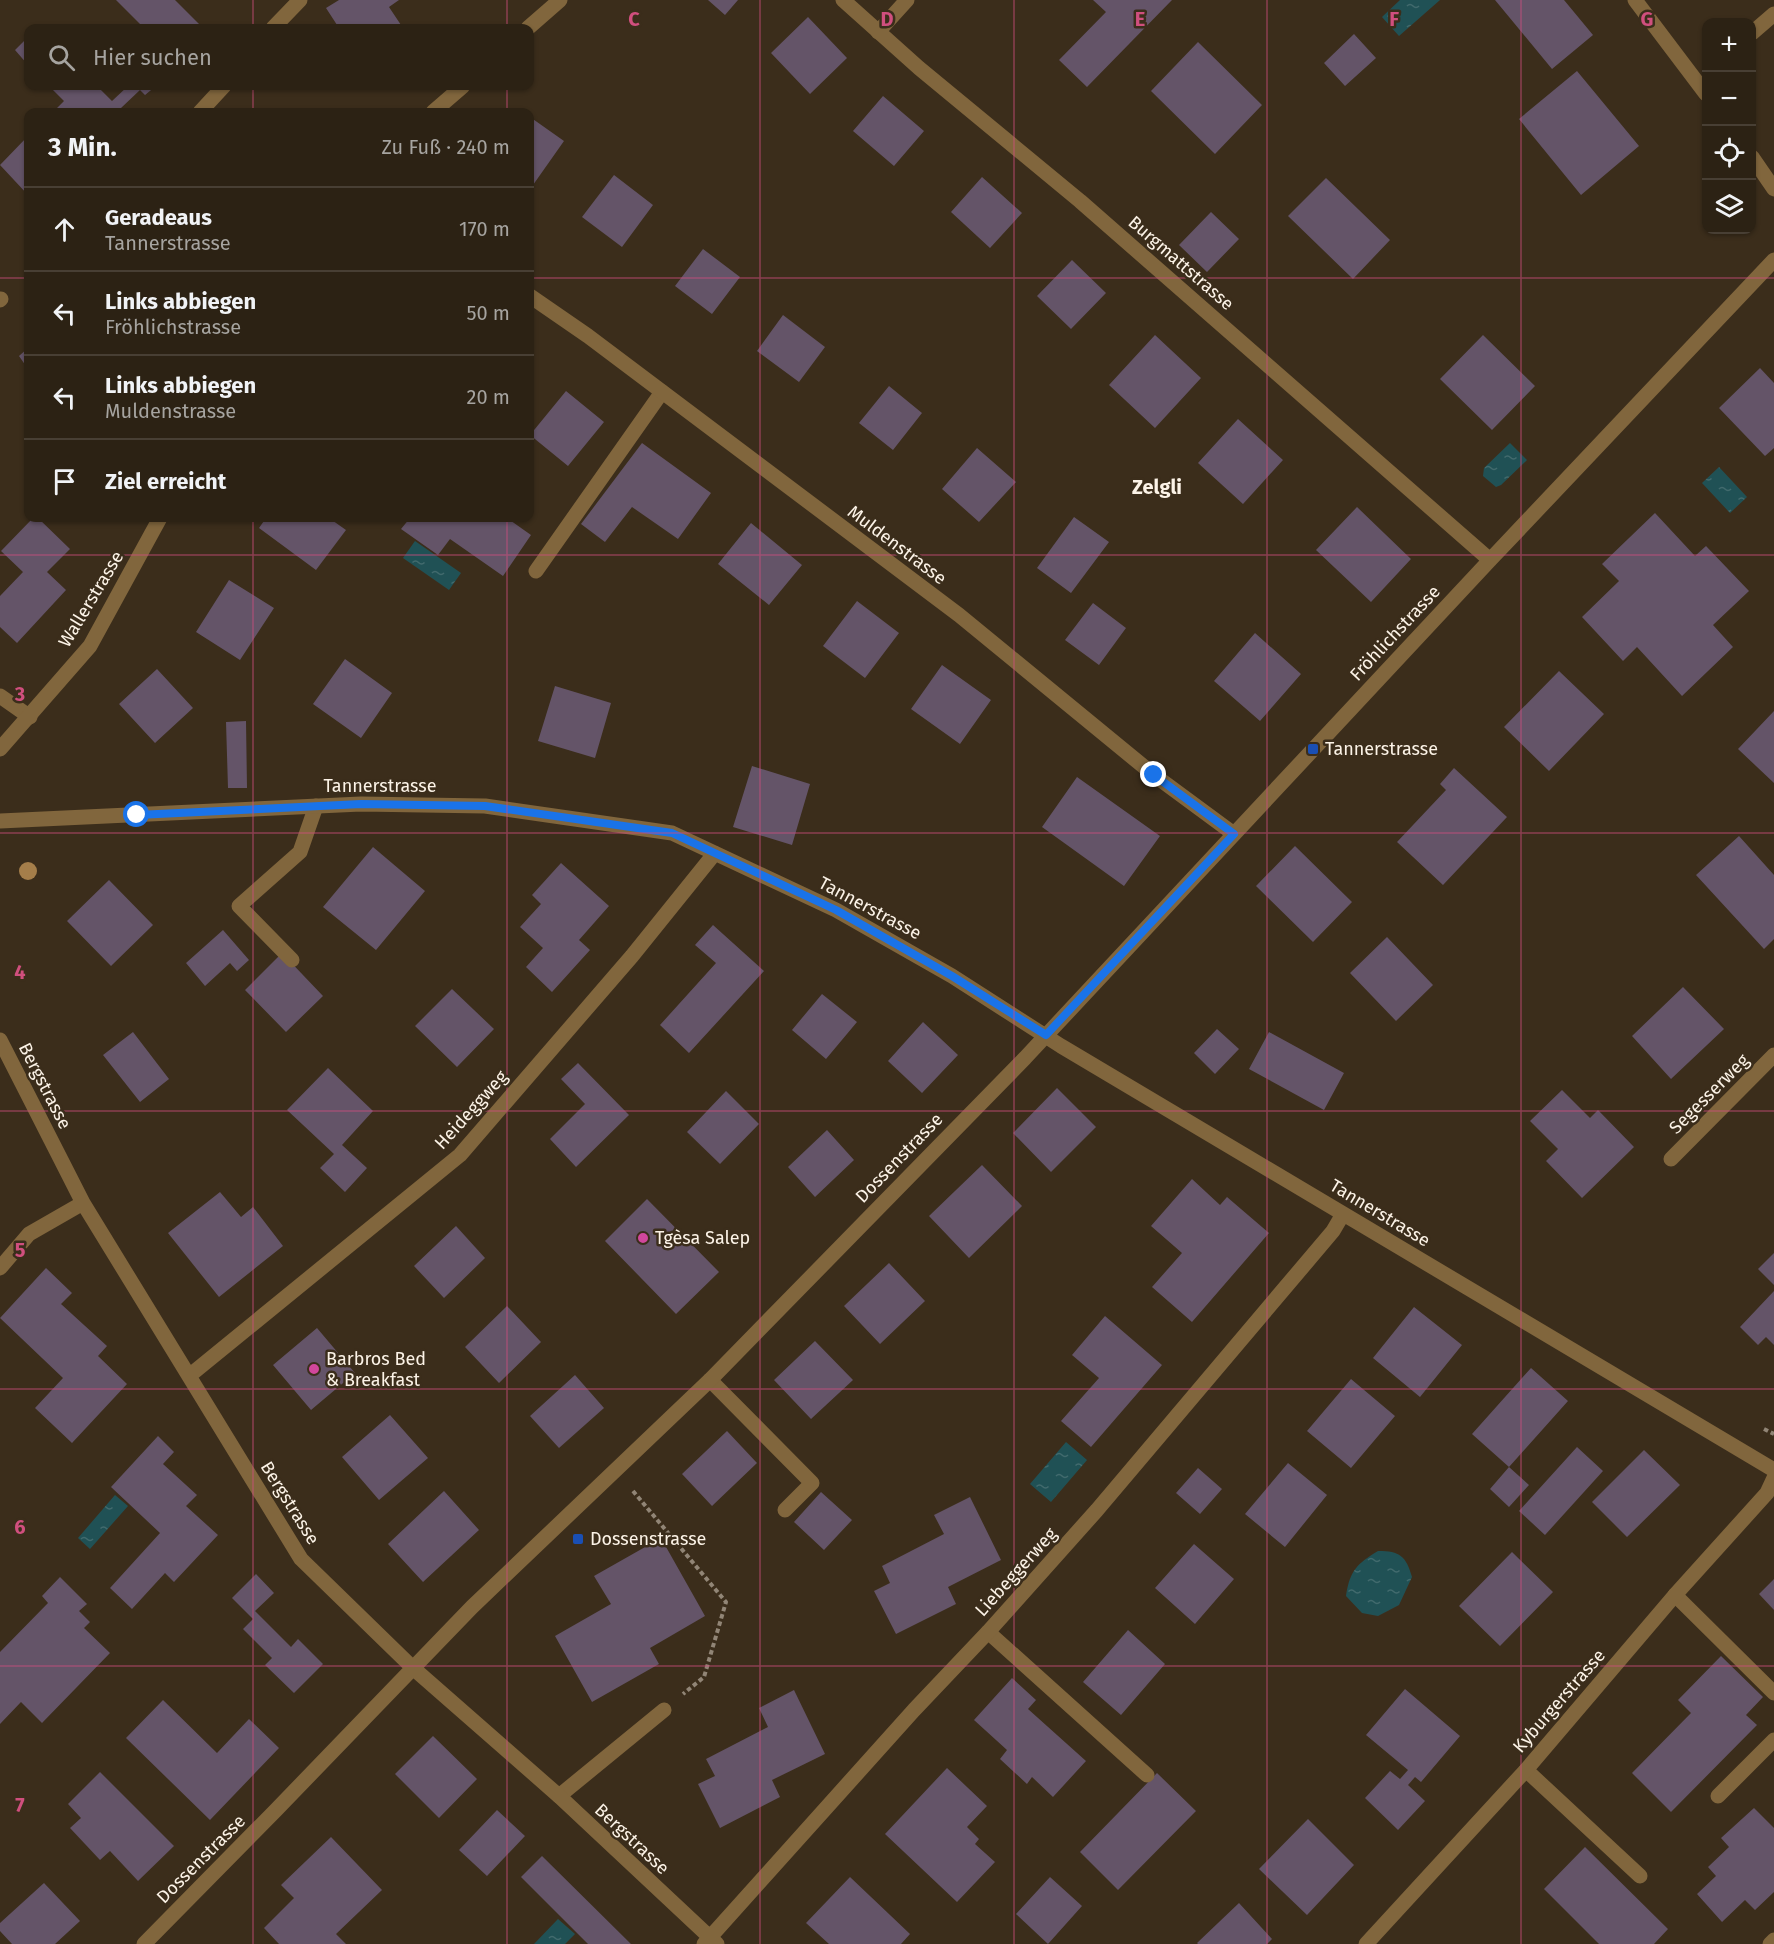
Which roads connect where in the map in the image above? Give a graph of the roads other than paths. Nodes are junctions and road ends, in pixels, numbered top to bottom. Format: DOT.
graph roads {
  1 [pos="300,0"];
  2 [pos="560,0"];
  3 [pos="843,0"];
  4 [pos="907,0"];
  5 [pos="1635,0"];
  6 [pos="1774,14"];
  7 [pos="277,24"];
  8 [pos="533,24"];
  9 [pos="1756,30"];
  10 [pos="878,32"];
  11 [pos="1702,77"];
  12 [pos="220,90"];
  13 [pos="459,90"];
  14 [pos="204,108"];
  15 [pos="438,108"];
  16 [pos="1756,163"];
  17 [pos="1774,189"];
  18 [pos="1774,260"];
  19 [pos="534,299"];
  20 [pos="662,392"];
  21 [pos="158,522"];
  22 [pos="1490,560"];
  23 [pos="536,571"];
  24 [pos="0,696"];
  25 [pos="30,717"];
  26 [pos="0,749"];
  27 [pos="316,806"];
  28 [pos="0,821"];
  29 [pos="1234,834"];
  30 [pos="715,853"];
  31 [pos="292,960"];
  32 [pos="1046,1035"];
  33 [pos="0,1040"];
  34 [pos="1774,1055"];
  35 [pos="1671,1159"];
  36 [pos="83,1203"];
  37 [pos="1344,1214"];
  38 [pos="0,1268"];
  39 [pos="189,1376"];
  40 [pos="710,1380"];
  41 [pos="1774,1470"];
  42 [pos="1774,1478"];
  43 [pos="785,1510"];
  44 [pos="1675,1595"];
  45 [pos="988,1632"];
  46 [pos="413,1668"];
  47 [pos="1774,1693"];
  48 [pos="664,1710"];
  49 [pos="1774,1740"];
  50 [pos="1526,1770"];
  51 [pos="1147,1776"];
  52 [pos="559,1796"];
  53 [pos="1718,1797"];
  54 [pos="1640,1876"];
  55 [pos="1774,1940"];
  56 [pos="710,1942"];
  57 [pos="144,1944"];
  58 [pos="1366,1944"];
  59 [pos="1770,1944"];
  1 -- 7 [label="street"];
  2 -- 8 [label="street"];
  3 -- 10 [label="street, Burgmattstrasse"];
  4 -- 10 [label="street"];
  5 -- 11 [label="street"];
  6 -- 9 [label="street"];
  10 -- 22 [label="street, Burgmattstrasse"];
  12 -- 14 [label="street"];
  13 -- 15 [label="street"];
  16 -- 17 [label="street"];
  18 -- 22 [label="street, Fröhlichstrasse"];
  19 -- 20 [label="street, Muldenstrasse"];
  20 -- 23 [label="street"];
  20 -- 29 [label="street, Muldenstrasse"];
  21 -- 25 [label="street, Wallerstrasse"];
  22 -- 29 [label="street, Fröhlichstrasse"];
  24 -- 25 [label="street"];
  25 -- 26 [label="street, Wallerstrasse"];
  27 -- 28 [label="street, Tannerstrasse"];
  27 -- 30 [label="street, Tannerstrasse"];
  27 -- 31 [label="street"];
  29 -- 32 [label="street, Fröhlichstrasse"];
  30 -- 32 [label="street, Tannerstrasse"];
  30 -- 39 [label="street, Heideggweg"];
  32 -- 37 [label="street, Tannerstrasse"];
  32 -- 40 [label="street, Dossenstrasse"];
  33 -- 36 [label="street, Bergstrasse"];
  34 -- 35 [label="street, Segesserweg"];
  36 -- 38 [label="street"];
  36 -- 39 [label="street, Bergstrasse"];
  37 -- 41 [label="street, Tannerstrasse"];
  37 -- 45 [label="street, Liebeggerweg"];
  39 -- 46 [label="street, Bergstrasse"];
  40 -- 43 [label="street"];
  40 -- 46 [label="street, Dossenstrasse"];
  42 -- 44 [label="street, Kyburgerstrasse"];
  44 -- 47 [label="street"];
  44 -- 50 [label="street, Kyburgerstrasse"];
  45 -- 51 [label="street"];
  45 -- 56 [label="street, Liebeggerweg"];
  46 -- 52 [label="street, Bergstrasse"];
  46 -- 57 [label="street, Dossenstrasse"];
  48 -- 52 [label="street"];
  49 -- 53 [label="street"];
  50 -- 54 [label="street"];
  50 -- 58 [label="street, Kyburgerstrasse"];
  52 -- 56 [label="street, Bergstrasse"];
  55 -- 59 [label="street"];
}
